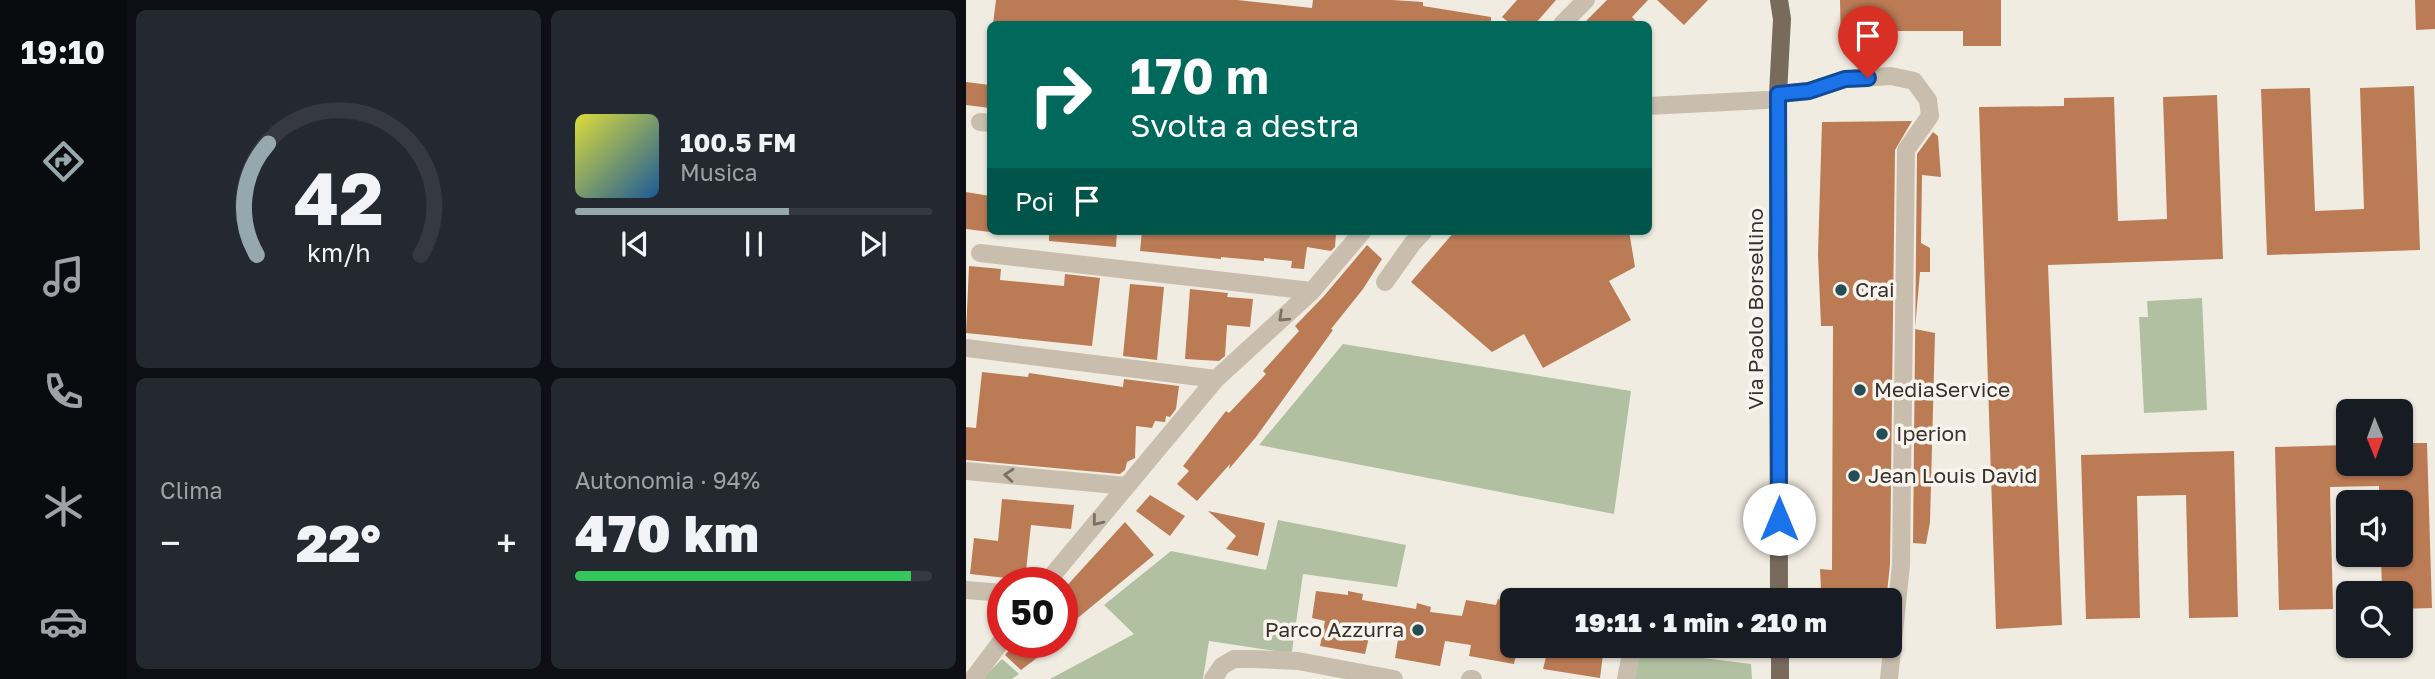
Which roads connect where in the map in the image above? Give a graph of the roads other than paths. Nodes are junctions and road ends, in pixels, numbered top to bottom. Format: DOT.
graph roads {
  1 [pos="1586,0"];
  2 [pos="1779,0"];
  3 [pos="1787,0"];
  4 [pos="1782,19"];
  5 [pos="1565,21"];
  6 [pos="1772,97"];
  7 [pos="1652,106"];
  8 [pos="1360,235"];
  9 [pos="1421,235"];
  10 [pos="980,253"];
  11 [pos="1385,282"];
  12 [pos="1312,291"];
  13 [pos="966,348"];
  14 [pos="1216,379"];
  15 [pos="966,471"];
  16 [pos="1126,486"];
  17 [pos="1059,567"];
  18 [pos="1779,588"];
  19 [pos="966,590"];
  20 [pos="987,592"];
  21 [pos="989,658"];
  22 [pos="1630,658"];
  23 [pos="1780,658"];
  24 [pos="973,679"];
  25 [pos="1213,679"];
  26 [pos="1394,679"];
  27 [pos="1626,679"];
  28 [pos="1780,679"];
  29 [pos="1889,679"];
  1 -- 5 [label="street"];
  2 -- 4 [label="main road, Via Paolo Borsellino"];
  3 -- 4 [label="main road, Via Paolo Borsellino"];
  4 -- 6 [label="main road, Via Paolo Borsellino"];
  6 -- 7 [label="street"];
  6 -- 18 [label="main road, Via Paolo Borsellino"];
  6 -- 29 [label="street"];
  8 -- 12 [label="street"];
  9 -- 11 [label="street"];
  10 -- 12 [label="street"];
  12 -- 14 [label="street, one-way"];
  13 -- 14 [label="street"];
  14 -- 16 [label="street"];
  16 -- 15 [label="street, one-way"];
  16 -- 17 [label="street, one-way"];
  19 -- 20 [label="street"];
  21 -- 24 [label="street"];
  22 -- 27 [label="street"];
  23 -- 28 [label="main road"];
  25 -- 26 [label="street"];
}
